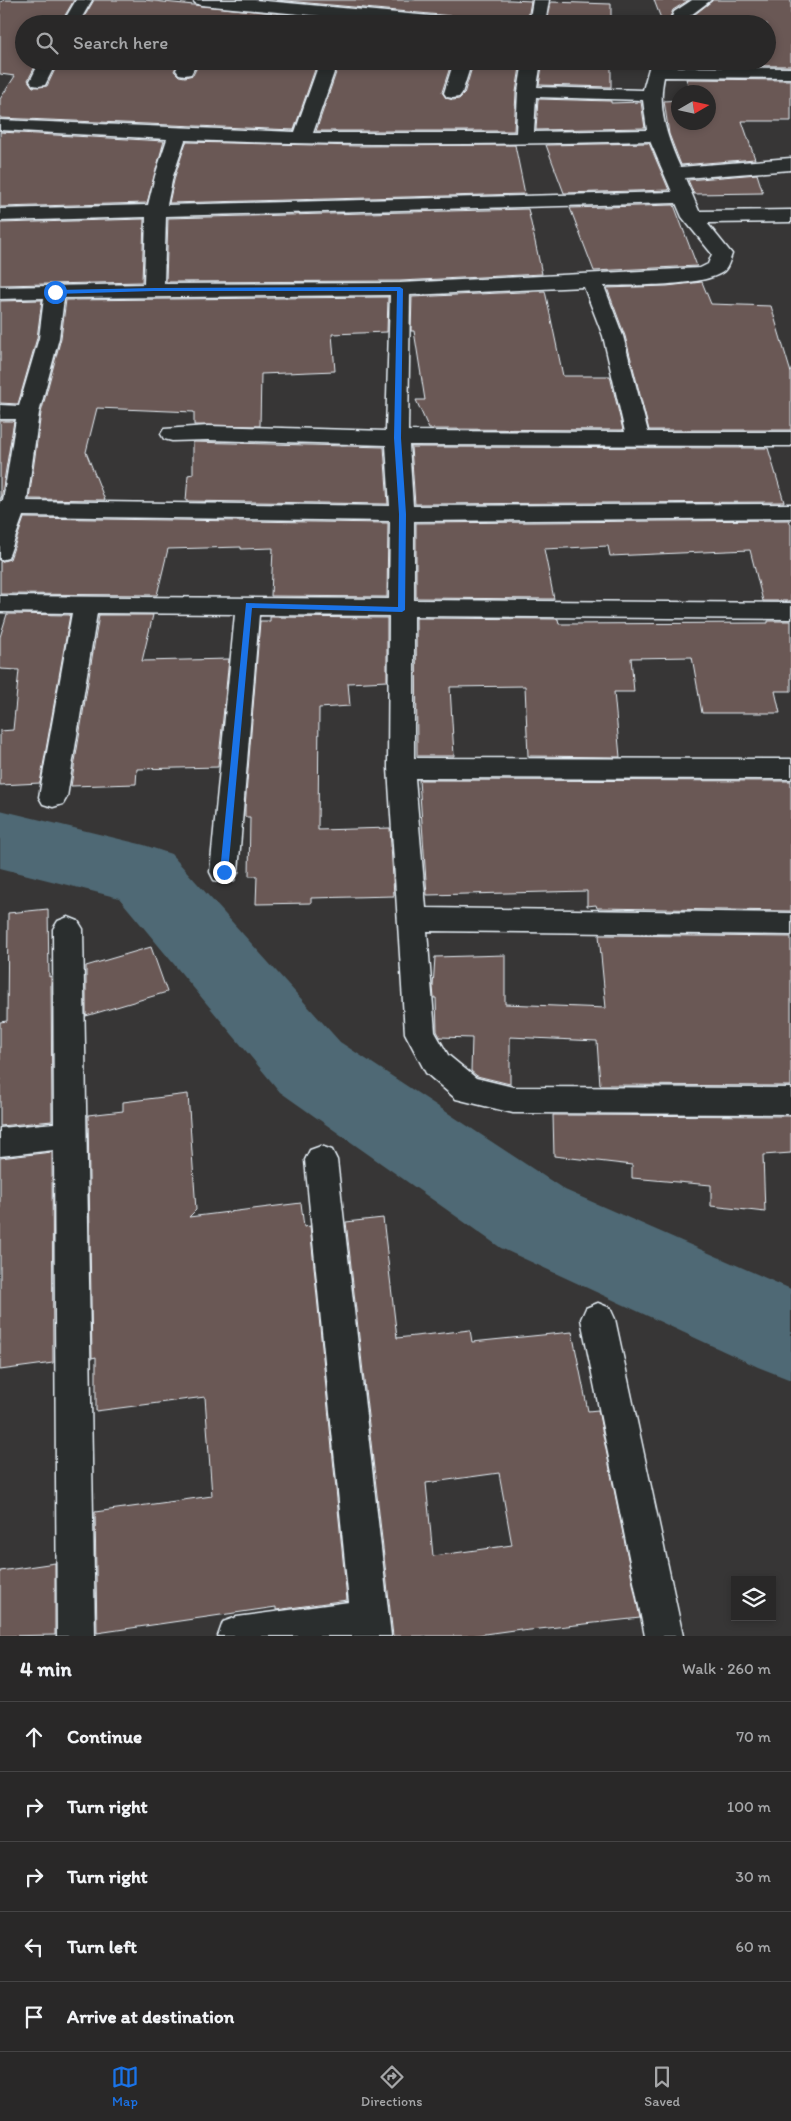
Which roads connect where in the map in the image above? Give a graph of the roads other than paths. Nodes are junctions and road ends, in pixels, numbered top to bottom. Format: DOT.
graph roads {
  1 [pos="84,0"];
  2 [pos="201,0"];
  3 [pos="541,0"];
  4 [pos="703,0"];
  5 [pos="75,15"];
  6 [pos="293,15"];
  7 [pos="538,15"];
  8 [pos="681,15"];
  9 [pos="43,70"];
  10 [pos="326,70"];
  11 [pos="460,70"];
  12 [pos="531,70"];
  13 [pos="657,70"];
  14 [pos="724,70"];
  15 [pos="791,73"];
  16 [pos="39,81"];
  17 [pos="528,92"];
  18 [pos="453,93"];
  19 [pos="651,95"];
  20 [pos="0,125"];
  21 [pos="178,134"];
  22 [pos="657,135"];
  23 [pos="302,138"];
  24 [pos="525,139"];
  25 [pos="791,164"];
  26 [pos="673,173"];
  27 [pos="684,197"];
  28 [pos="156,212"];
  29 [pos="0,215"];
  30 [pos="791,216"];
  31 [pos="692,217"];
  32 [pos="592,280"];
  33 [pos="400,289"];
  34 [pos="154,290"];
  35 [pos="0,292"];
  36 [pos="55,292"];
  37 [pos="0,412"];
  38 [pos="28,413"];
  39 [pos="172,434"];
  40 [pos="397,438"];
  41 [pos="638,438"];
  42 [pos="791,439"];
  43 [pos="7,508"];
  44 [pos="791,511"];
  45 [pos="402,514"];
  46 [pos="0,552"];
  47 [pos="0,604"];
  48 [pos="86,605"];
  49 [pos="248,605"];
  50 [pos="402,610"];
  51 [pos="791,611"];
  52 [pos="401,768"];
  53 [pos="791,769"];
  54 [pos="53,797"];
  55 [pos="224,872"];
  56 [pos="412,919"];
  57 [pos="791,924"];
  58 [pos="68,929"];
  59 [pos="791,1102"];
  60 [pos="70,1135"];
  61 [pos="0,1142"];
  62 [pos="321,1160"];
  63 [pos="598,1319"];
  64 [pos="371,1627"];
  65 [pos="76,1636"];
  66 [pos="237,1636"];
  67 [pos="664,1636"];
  1 -- 5 [label="street"];
  2 -- 6 [label="street"];
  3 -- 7 [label="street"];
  4 -- 8 [label="street"];
  9 -- 16 [label="street"];
  10 -- 23 [label="street"];
  11 -- 18 [label="street"];
  12 -- 17 [label="street"];
  13 -- 19 [label="street"];
  14 -- 15 [label="street"];
  17 -- 19 [label="street"];
  17 -- 24 [label="street"];
  19 -- 22 [label="street"];
  20 -- 21 [label="street"];
  21 -- 23 [label="street"];
  21 -- 28 [label="street"];
  22 -- 24 [label="street"];
  22 -- 26 [label="street"];
  23 -- 24 [label="street"];
  25 -- 26 [label="street"];
  26 -- 27 [label="street"];
  27 -- 28 [label="street"];
  27 -- 31 [label="street"];
  28 -- 29 [label="street"];
  28 -- 34 [label="street"];
  30 -- 31 [label="street"];
  31 -- 32 [label="street"];
  32 -- 33 [label="street"];
  32 -- 41 [label="street"];
  33 -- 34 [label="street"];
  33 -- 40 [label="street"];
  34 -- 36 [label="street"];
  35 -- 36 [label="street"];
  36 -- 38 [label="street"];
  37 -- 38 [label="street"];
  38 -- 43 [label="street"];
  39 -- 40 [label="street"];
  40 -- 41 [label="street"];
  40 -- 45 [label="street"];
  41 -- 42 [label="street"];
  43 -- 45 [label="street"];
  43 -- 46 [label="street"];
  44 -- 45 [label="street"];
  45 -- 50 [label="street"];
  47 -- 48 [label="street"];
  48 -- 49 [label="street"];
  48 -- 54 [label="street"];
  49 -- 50 [label="street"];
  49 -- 55 [label="street"];
  50 -- 51 [label="street"];
  50 -- 52 [label="street"];
  52 -- 53 [label="street"];
  52 -- 56 [label="street"];
  56 -- 57 [label="street"];
  56 -- 59 [label="street"];
  58 -- 60 [label="street"];
  60 -- 61 [label="street"];
  60 -- 65 [label="street"];
  62 -- 64 [label="street"];
  63 -- 67 [label="street"];
  64 -- 66 [label="street"];
}
